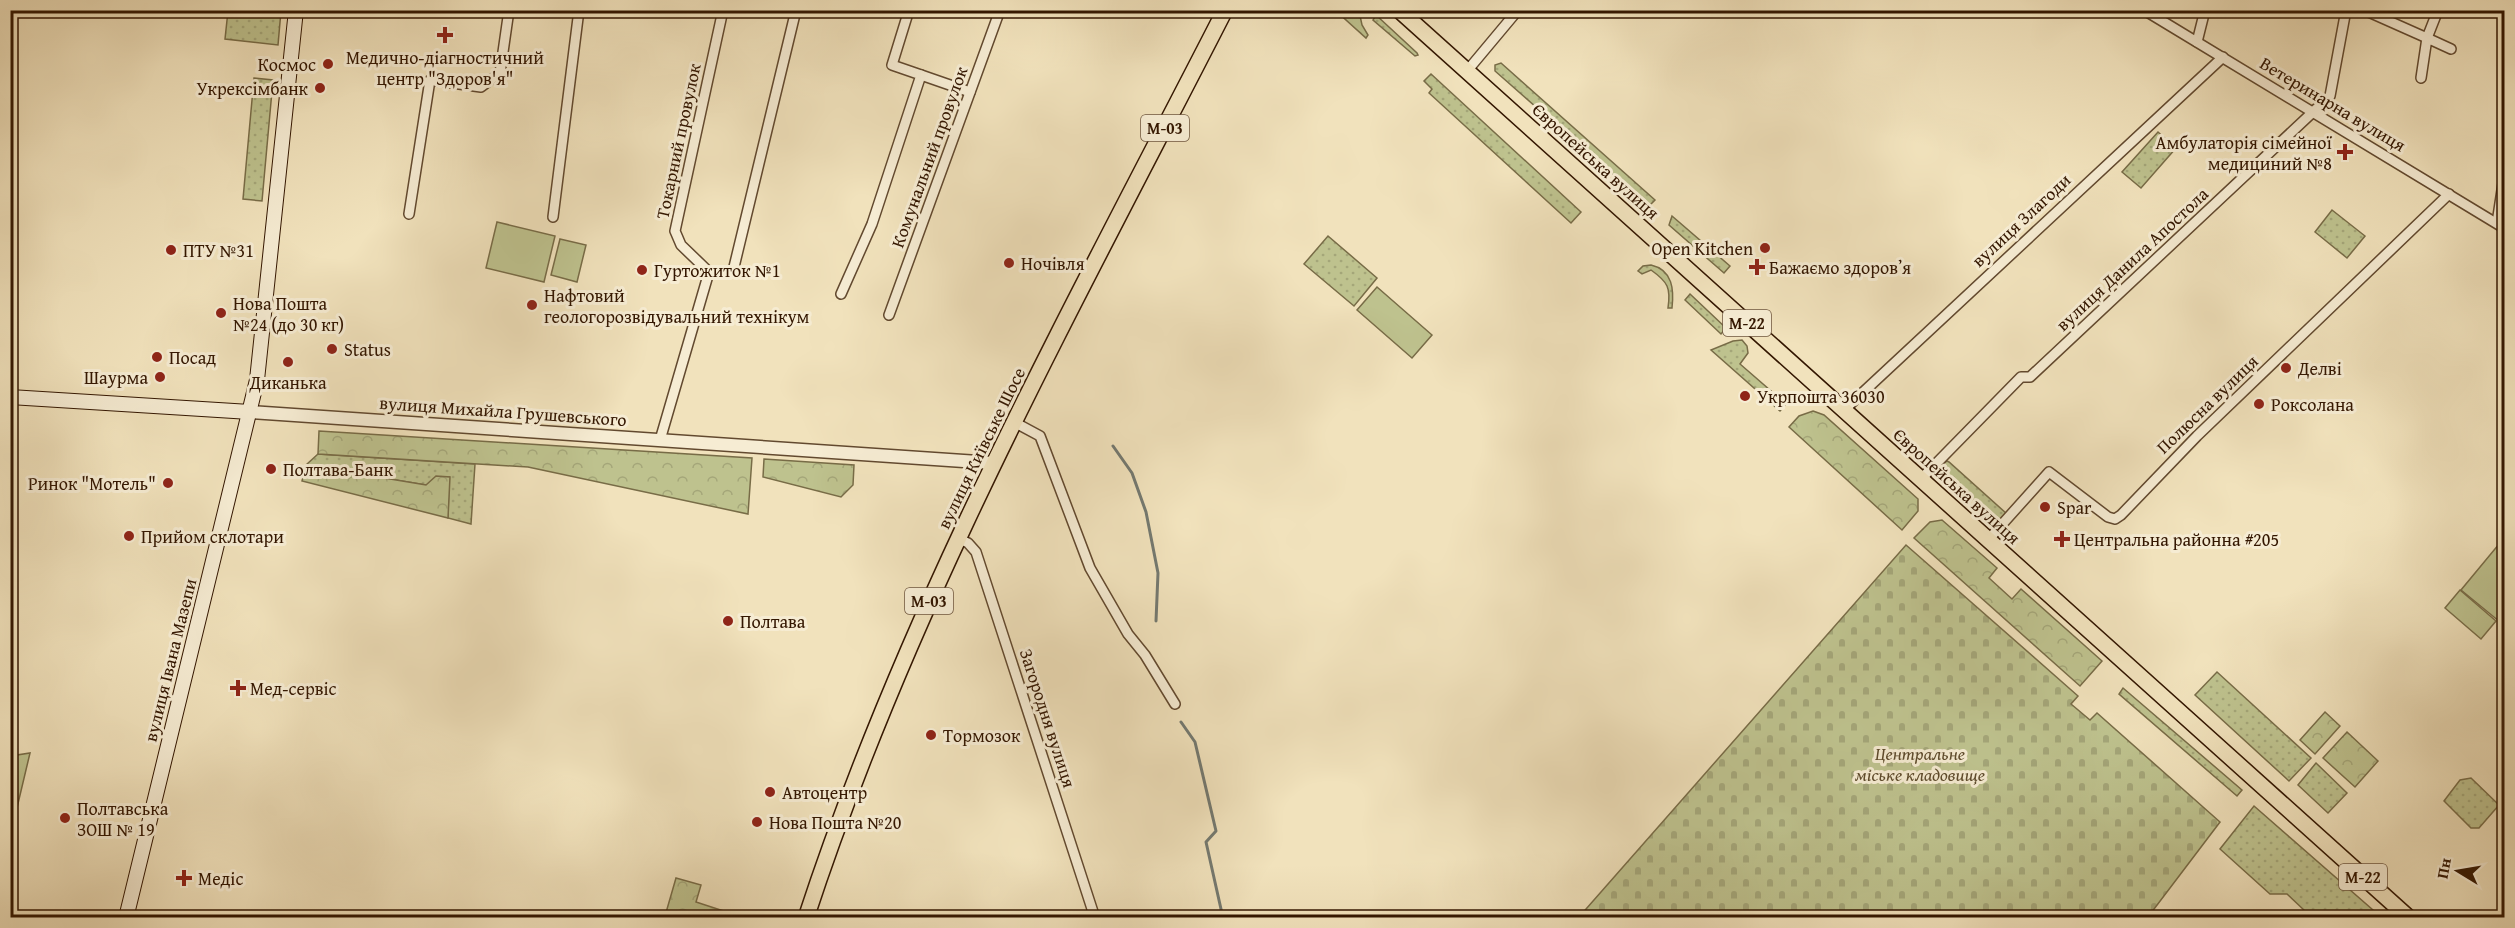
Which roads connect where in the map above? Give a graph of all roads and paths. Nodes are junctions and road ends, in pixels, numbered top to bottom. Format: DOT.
graph roads {
  1 [pos="296,10"];
  2 [pos="509,10"];
  3 [pos="579,10"];
  4 [pos="723,10"];
  5 [pos="796,10"];
  6 [pos="909,10"];
  7 [pos="1000,10"];
  8 [pos="1225,10"];
  9 [pos="1400,10"];
  10 [pos="1518,10"];
  11 [pos="2144,10"];
  12 [pos="2205,10"];
  13 [pos="2346,10"];
  14 [pos="2364,10"];
  15 [pos="2439,10"];
  16 [pos="2427,38"];
  17 [pos="2197,42"];
  18 [pos="2451,49"];
  19 [pos="2223,57"];
  20 [pos="1467,71"];
  21 [pos="921,75"];
  22 [pos="2421,78"];
  23 [pos="970,92"];
  24 [pos="2313,111"];
  25 [pos="2505,177"];
  26 [pos="2449,194"];
  27 [pos="409,214"];
  28 [pos="553,217"];
  29 [pos="2501,226"];
  30 [pos="734,267"];
  31 [pos="841,294"];
  32 [pos="889,315"];
  33 [pos="10,397"];
  34 [pos="1844,410"];
  35 [pos="250,412"];
  36 [pos="1014,422"];
  37 [pos="660,440"];
  38 [pos="993,463"];
  39 [pos="1921,479"];
  40 [pos="957,538"];
  41 [pos="1988,540"];
  42 [pos="1175,704"];
  43 [pos="126,918"];
  44 [pos="806,918"];
  45 [pos="1095,918"];
  46 [pos="2409,918"];
  1 -- 35 [label="main road, вулиця Івана Мазепи"];
  2 -- 27 [label="street"];
  3 -- 28 [label="street"];
  4 -- 37 [label="street, Токарний провулок"];
  5 -- 30 [label="street"];
  6 -- 21 [label="street"];
  7 -- 23 [label="street, Комунальний провулок"];
  8 -- 36 [label="highway, вулиця Київське Шосе / М-03"];
  9 -- 20 [label="highway, Європейська вулиця / М-22"];
  10 -- 20 [label="street"];
  11 -- 17 [label="street, Ветеринарна вулиця"];
  12 -- 17 [label="street"];
  13 -- 24 [label="street, вулиця Данила Апостола"];
  14 -- 16 [label="street"];
  15 -- 16 [label="street"];
  16 -- 18 [label="street"];
  16 -- 22 [label="street"];
  17 -- 19 [label="street, Ветеринарна вулиця"];
  19 -- 24 [label="street, Ветеринарна вулиця"];
  19 -- 34 [label="street, вулиця Злагоди"];
  20 -- 34 [label="highway, Європейська вулиця / М-22"];
  21 -- 23 [label="street"];
  21 -- 31 [label="street"];
  23 -- 32 [label="street, Комунальний провулок"];
  24 -- 26 [label="street, Ветеринарна вулиця"];
  24 -- 39 [label="street, вулиця Данила Апостола"];
  25 -- 29 [label="street"];
  26 -- 29 [label="street, Ветеринарна вулиця"];
  26 -- 41 [label="street, Полюсна вулиця"];
  33 -- 35 [label="main road, вулиця Михайла Грушевського"];
  34 -- 39 [label="highway, Європейська вулиця / М-22"];
  35 -- 37 [label="street, вулиця Михайла Грушевського"];
  35 -- 43 [label="main road, вулиця Івана Мазепи"];
  36 -- 38 [label="highway, вулиця Київське Шосе / М-03"];
  36 -- 42 [label="street"];
  37 -- 38 [label="street, вулиця Михайла Грушевського"];
  38 -- 40 [label="highway, вулиця Київське Шосе / М-03"];
  39 -- 41 [label="highway, Європейська вулиця / М-22"];
  40 -- 44 [label="highway, вулиця Київське Шосе / М-03"];
  40 -- 45 [label="street, Загородня вулиця"];
  41 -- 46 [label="highway, Європейська вулиця / М-22"];
}
